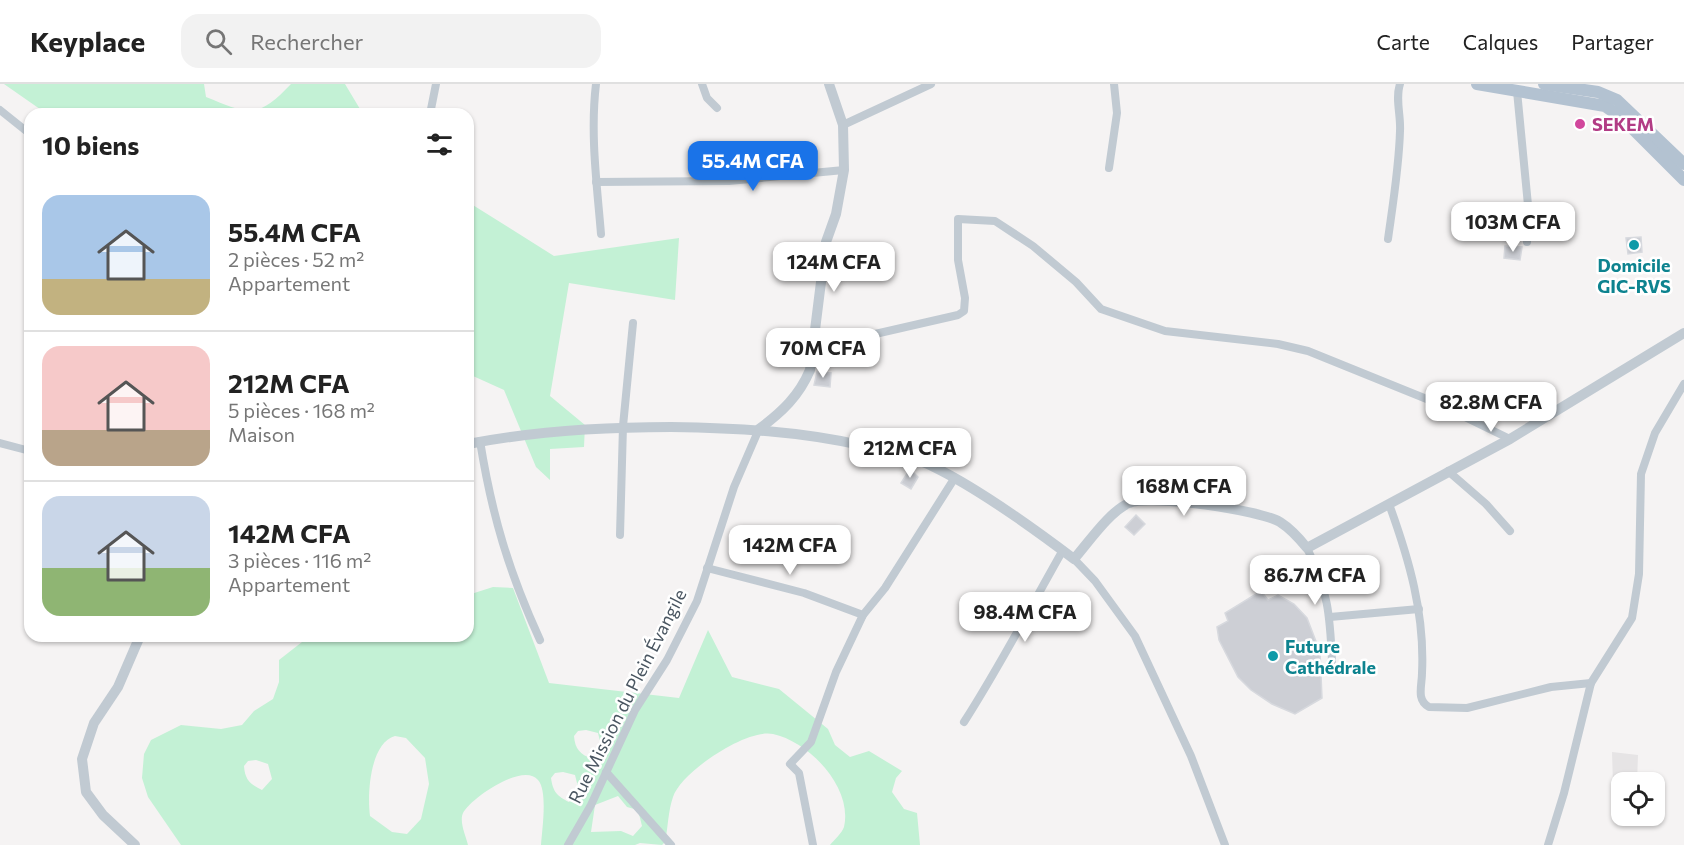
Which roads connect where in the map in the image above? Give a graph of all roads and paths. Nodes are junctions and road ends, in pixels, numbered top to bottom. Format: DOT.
graph roads {
  1 [pos="436,84"];
  2 [pos="596,84"];
  3 [pos="702,84"];
  4 [pos="829,84"];
  5 [pos="930,84"];
  6 [pos="1114,84"];
  7 [pos="1400,84"];
  8 [pos="1476,84"];
  9 [pos="1544,84"];
  10 [pos="1517,91"];
  11 [pos="1598,93"];
  12 [pos="431,108"];
  13 [pos="717,108"];
  14 [pos="0,110"];
  15 [pos="843,125"];
  16 [pos="24,129"];
  17 [pos="1684,164"];
  18 [pos="1109,168"];
  19 [pos="844,170"];
  20 [pos="1684,180"];
  21 [pos="596,182"];
  22 [pos="601,234"];
  23 [pos="1388,239"];
  24 [pos="1527,242"];
  25 [pos="633,323"];
  26 [pos="1684,333"];
  27 [pos="814,348"];
  28 [pos="1683,390"];
  29 [pos="623,426"];
  30 [pos="759,429"];
  31 [pos="1510,439"];
  32 [pos="480,441"];
  33 [pos="474,442"];
  34 [pos="0,443"];
  35 [pos="24,449"];
  36 [pos="1448,471"];
  37 [pos="954,478"];
  38 [pos="1389,504"];
  39 [pos="1510,531"];
  40 [pos="620,536"];
  41 [pos="1307,548"];
  42 [pos="1063,550"];
  43 [pos="1074,559"];
  44 [pos="707,568"];
  45 [pos="1419,609"];
  46 [pos="863,615"];
  47 [pos="1330,617"];
  48 [pos="540,640"];
  49 [pos="137,642"];
  50 [pos="1332,661"];
  51 [pos="1591,683"];
  52 [pos="964,722"];
  53 [pos="606,772"];
  54 [pos="135,845"];
  55 [pos="568,845"];
  56 [pos="671,845"];
  57 [pos="813,845"];
  58 [pos="1225,845"];
  59 [pos="1548,845"];
  1 -- 12 [label="street"];
  2 -- 21 [label="street"];
  3 -- 13 [label="street"];
  4 -- 15 [label="street, Rue Mission du Plein Évangile"];
  5 -- 15 [label="street"];
  6 -- 18 [label="street"];
  7 -- 23 [label="street"];
  8 -- 10 [label="main road"];
  9 -- 11 [label="main road"];
  10 -- 11 [label="main road"];
  10 -- 24 [label="street"];
  11 -- 17 [label="main road"];
  11 -- 20 [label="main road"];
  14 -- 16 [label="street"];
  15 -- 19 [label="street, Rue Mission du Plein Évangile"];
  19 -- 21 [label="street"];
  19 -- 27 [label="street, Rue Mission du Plein Évangile"];
  21 -- 22 [label="street"];
  25 -- 29 [label="street"];
  26 -- 31 [label="street"];
  27 -- 30 [label="street, Rue Mission du Plein Évangile"];
  27 -- 31 [label="street"];
  28 -- 51 [label="street"];
  29 -- 30 [label="street"];
  29 -- 32 [label="street"];
  29 -- 40 [label="street"];
  30 -- 37 [label="street"];
  30 -- 44 [label="street, Rue Mission du Plein Évangile"];
  31 -- 36 [label="street"];
  32 -- 33 [label="street"];
  32 -- 48 [label="street"];
  34 -- 35 [label="street"];
  36 -- 38 [label="street"];
  36 -- 39 [label="street"];
  37 -- 42 [label="street"];
  37 -- 46 [label="street"];
  38 -- 41 [label="street"];
  38 -- 45 [label="street"];
  41 -- 43 [label="street"];
  41 -- 47 [label="street"];
  42 -- 43 [label="street"];
  42 -- 52 [label="street"];
  43 -- 58 [label="street"];
  44 -- 46 [label="street"];
  44 -- 53 [label="street, Rue Mission du Plein Évangile"];
  45 -- 47 [label="street"];
  45 -- 51 [label="street"];
  46 -- 57 [label="street"];
  47 -- 50 [label="street"];
  49 -- 54 [label="street"];
  51 -- 59 [label="street"];
  53 -- 55 [label="street, Rue Mission du Plein Évangile"];
  53 -- 56 [label="street"];
}
